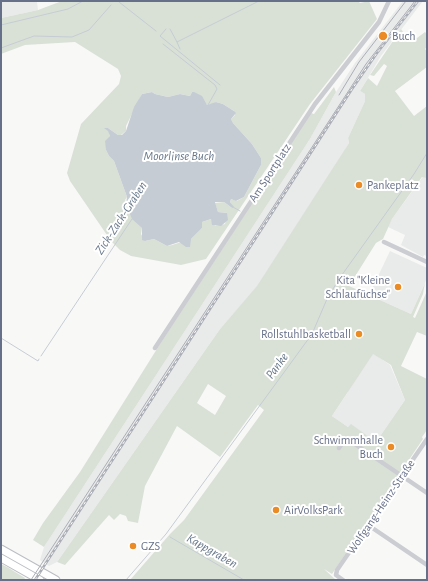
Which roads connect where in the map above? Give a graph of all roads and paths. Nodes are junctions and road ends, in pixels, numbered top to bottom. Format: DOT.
graph roads {
  1 [pos="389,1"];
  2 [pos="384,242"];
  3 [pos="427,262"];
  4 [pos="155,348"];
  5 [pos="427,438"];
  6 [pos="339,448"];
  7 [pos="402,476"];
  8 [pos="427,493"];
  9 [pos="368,525"];
  10 [pos="1,549"];
  11 [pos="1,558"];
  12 [pos="427,565"];
  13 [pos="40,580"];
  14 [pos="56,580"];
  15 [pos="343,580"];
  1 -- 4 [label="street, Am Sportplatz"];
  2 -- 3 [label="street"];
  5 -- 7 [label="street, Wolfgang-Heinz-Straße"];
  6 -- 7 [label="street"];
  7 -- 8 [label="street"];
  7 -- 9 [label="street, Wolfgang-Heinz-Straße"];
  9 -- 12 [label="street"];
  9 -- 15 [label="street, Wolfgang-Heinz-Straße"];
  10 -- 14 [label="highway"];
  11 -- 13 [label="highway"];
}
